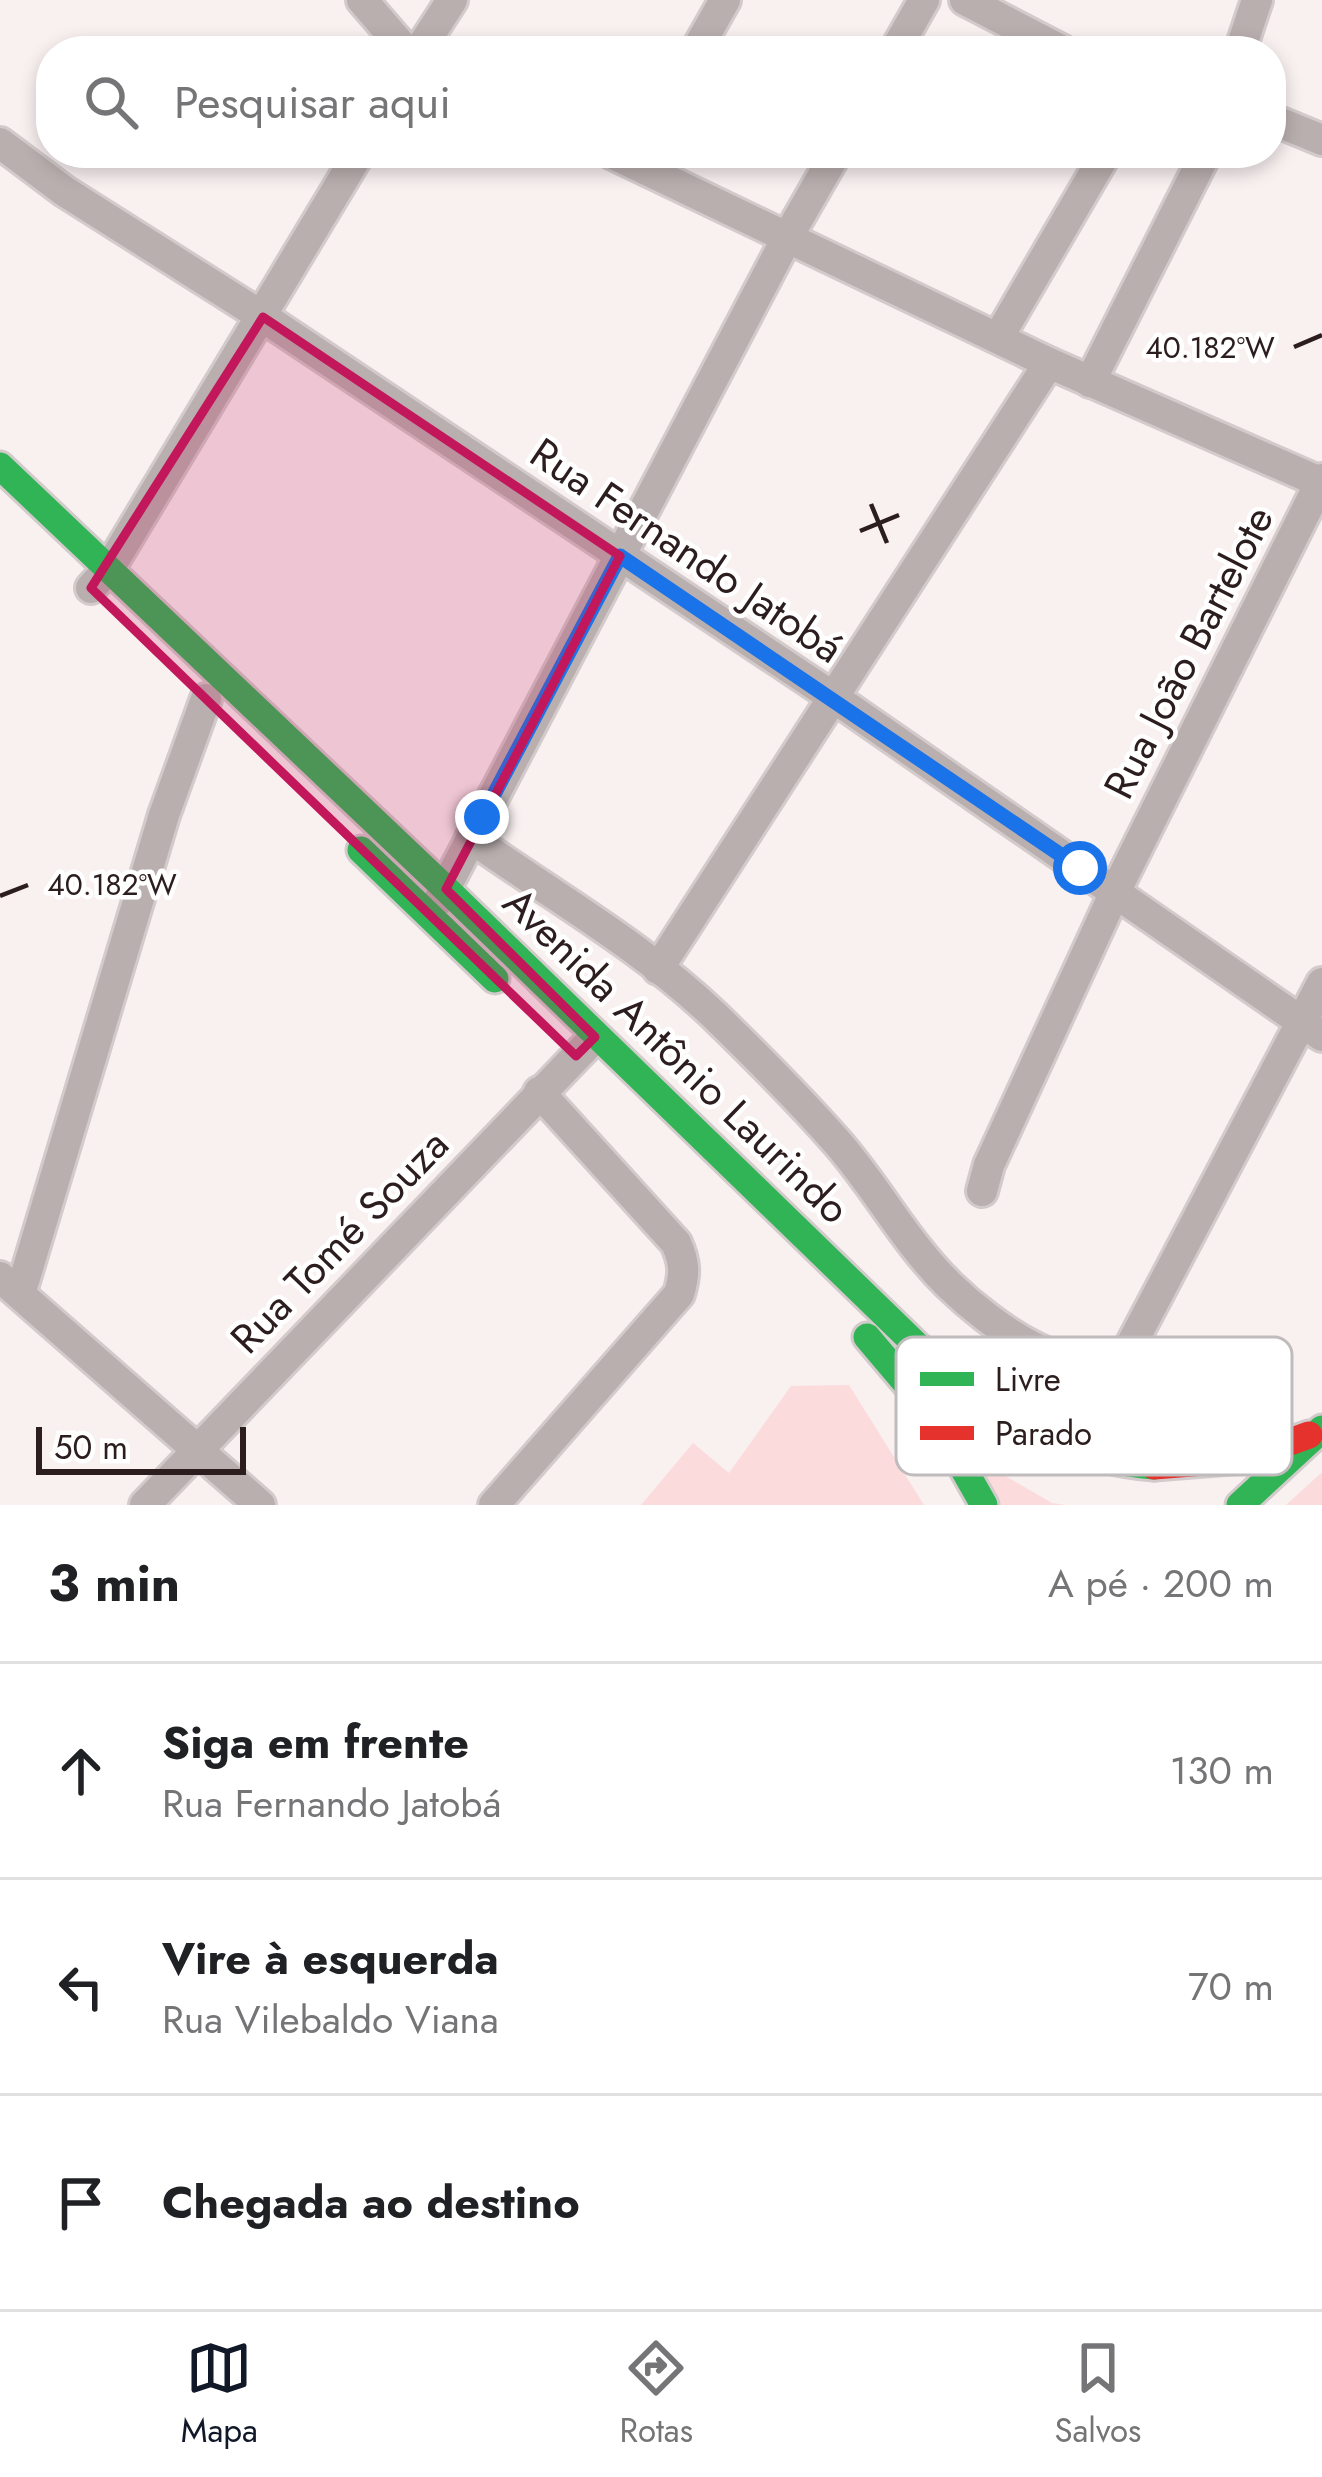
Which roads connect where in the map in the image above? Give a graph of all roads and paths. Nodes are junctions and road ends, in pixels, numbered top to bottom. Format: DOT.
graph roads {
  1 [pos="362,0"];
  2 [pos="452,0"];
  3 [pos="725,0"];
  4 [pos="924,0"];
  5 [pos="965,0"];
  6 [pos="1257,0"];
  7 [pos="393,36"];
  8 [pos="429,36"];
  9 [pos="705,36"];
  10 [pos="904,36"];
  11 [pos="1034,36"];
  12 [pos="1245,36"];
  13 [pos="1286,125"];
  14 [pos="1322,140"];
  15 [pos="0,143"];
  16 [pos="350,168"];
  17 [pos="651,168"];
  18 [pos="827,168"];
  19 [pos="1097,168"];
  20 [pos="1198,168"];
  21 [pos="787,238"];
  22 [pos="263,317"];
  23 [pos="998,338"];
  24 [pos="1049,363"];
  25 [pos="1090,382"];
  26 [pos="0,466"];
  27 [pos="1322,481"];
  28 [pos="0,503"];
  29 [pos="620,556"];
  30 [pos="100,578"];
  31 [pos="833,697"];
  32 [pos="206,699"];
  33 [pos="237,729"];
  34 [pos="268,759"];
  35 [pos="316,803"];
  36 [pos="348,836"];
  37 [pos="471,838"];
  38 [pos="446,889"];
  39 [pos="1115,892"];
  40 [pos="428,917"];
  41 [pos="658,968"];
  42 [pos="1322,983"];
  43 [pos="510,994"];
  44 [pos="1312,1028"];
  45 [pos="581,1051"];
  46 [pos="539,1092"];
  47 [pos="982,1191"];
  48 [pos="740,1213"];
  49 [pos="10,1284"];
  50 [pos="818,1288"];
  51 [pos="849,1319"];
  52 [pos="905,1337"];
  53 [pos="1018,1337"];
  54 [pos="1136,1337"];
  55 [pos="896,1366"];
  56 [pos="1322,1428"];
  57 [pos="1292,1442"];
  58 [pos="197,1450"];
  59 [pos="1292,1456"];
  60 [pos="968,1475"];
  61 [pos="1272,1475"];
  62 [pos="145,1505"];
  63 [pos="260,1505"];
  64 [pos="494,1505"];
  65 [pos="984,1505"];
  66 [pos="1240,1505"];
  1 -- 7 [label="street"];
  2 -- 8 [label="street"];
  3 -- 9 [label="street"];
  4 -- 10 [label="street"];
  5 -- 11 [label="street"];
  6 -- 12 [label="street"];
  13 -- 14 [label="street"];
  15 -- 22 [label="street, Rua Fernando Jatobá"];
  16 -- 22 [label="street"];
  17 -- 21 [label="street"];
  18 -- 21 [label="street"];
  19 -- 23 [label="street"];
  20 -- 25 [label="street"];
  21 -- 23 [label="street"];
  21 -- 29 [label="street"];
  22 -- 29 [label="street, Rua Fernando Jatobá"];
  22 -- 30 [label="street"];
  23 -- 24 [label="street"];
  24 -- 25 [label="street"];
  24 -- 31 [label="street"];
  25 -- 27 [label="street"];
  26 -- 30 [label="main road, Avenida Antônio Laurindo"];
  27 -- 39 [label="street, Rua João Bartelote"];
  28 -- 30 [label="main road, Avenida Antônio Laurindo"];
  29 -- 31 [label="street, Rua Fernando Jatobá"];
  29 -- 37 [label="street"];
  30 -- 32 [label="main road, Avenida Antônio Laurindo"];
  30 -- 38 [label="main road, Avenida Antônio Laurindo"];
  31 -- 39 [label="street, Rua Fernando Jatobá"];
  31 -- 41 [label="street"];
  32 -- 33 [label="main road, Avenida Antônio Laurindo"];
  32 -- 49 [label="street"];
  34 -- 35 [label="main road"];
  36 -- 40 [label="main road, Avenida Antônio Laurindo"];
  37 -- 38 [label="street"];
  37 -- 41 [label="street"];
  38 -- 40 [label="street"];
  38 -- 45 [label="main road, Avenida Antônio Laurindo"];
  39 -- 44 [label="street, Rua Fernando Jatobá"];
  39 -- 47 [label="street, Rua João Bartelote"];
  40 -- 43 [label="main road, Avenida Antônio Laurindo"];
  41 -- 53 [label="street"];
  42 -- 44 [label="street"];
  44 -- 54 [label="street"];
  45 -- 46 [label="street, Rua Tomé Souza"];
  45 -- 52 [label="main road, Avenida Antônio Laurindo"];
  46 -- 58 [label="street, Rua Tomé Souza"];
  46 -- 64 [label="street"];
  48 -- 50 [label="main road, Avenida Antônio Laurindo"];
  49 -- 58 [label="street"];
  51 -- 55 [label="main road"];
  56 -- 57 [label="main road, Avenida Antônio Laurindo"];
  56 -- 59 [label="main road"];
  58 -- 62 [label="street, Rua Tomé Souza"];
  58 -- 63 [label="street"];
  60 -- 65 [label="main road"];
  61 -- 66 [label="main road"];
}
